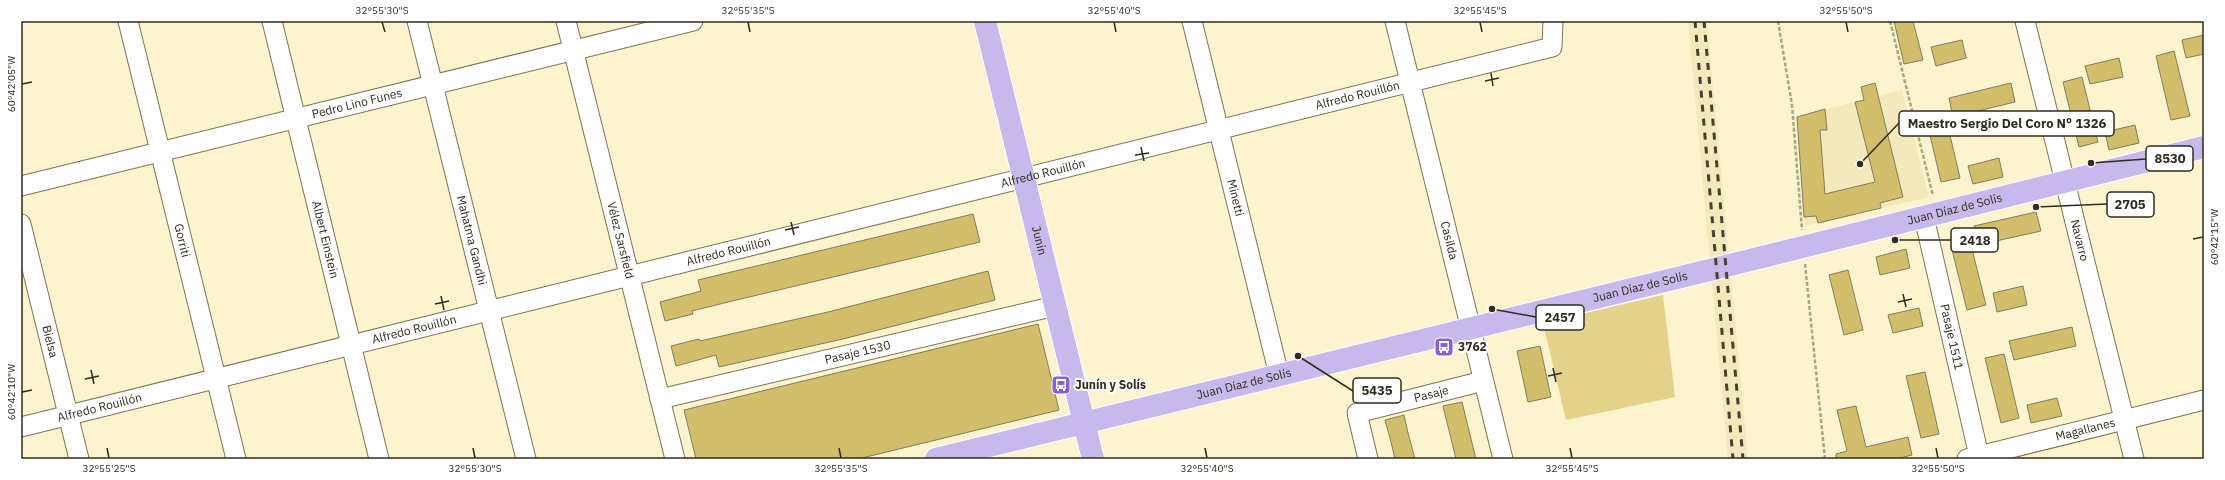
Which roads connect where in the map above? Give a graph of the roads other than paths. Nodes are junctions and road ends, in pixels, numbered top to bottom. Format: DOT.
graph roads {
  1 [pos="128,21"];
  2 [pos="272,21"];
  3 [pos="417,21"];
  4 [pos="566,21"];
  5 [pos="693,21"];
  6 [pos="985,21"];
  7 [pos="1192,21"];
  8 [pos="1395,21"];
  9 [pos="1553,21"];
  10 [pos="2025,21"];
  11 [pos="573,50"];
  12 [pos="1410,82"];
  13 [pos="433,85"];
  14 [pos="296,120"];
  15 [pos="1219,130"];
  16 [pos="2204,147"];
  17 [pos="160,152"];
  18 [pos="1024,178"];
  19 [pos="2066,182"];
  20 [pos="21,186"];
  21 [pos="1930,215"];
  22 [pos="21,224"];
  23 [pos="629,276"];
  24 [pos="1055,306"];
  25 [pos="489,311"];
  26 [pos="1470,329"];
  27 [pos="351,345"];
  28 [pos="1280,375"];
  29 [pos="216,378"];
  30 [pos="1483,381"];
  31 [pos="660,399"];
  32 [pos="2204,400"];
  33 [pos="68,415"];
  34 [pos="2125,420"];
  35 [pos="1084,423"];
  36 [pos="21,427"];
  37 [pos="946,458"];
  38 [pos="1973,458"];
  39 [pos="79,459"];
  40 [pos="236,459"];
  41 [pos="379,459"];
  42 [pos="526,459"];
  43 [pos="675,459"];
  44 [pos="1093,459"];
  45 [pos="1368,459"];
  46 [pos="1503,459"];
  47 [pos="2134,459"];
  1 -- 17 [label="street, Gorriti"];
  2 -- 14 [label="street, Albert Einstein"];
  3 -- 13 [label="street, Mahatma Gandhi"];
  4 -- 11 [label="street, Vélez Sarsfield"];
  5 -- 11 [label="street, Pedro Lino Funes"];
  6 -- 18 [label="main road, Junín"];
  7 -- 15 [label="street, Minetti"];
  8 -- 12 [label="street, Casilda"];
  9 -- 12 [label="street, Alfredo Rouillón"];
  10 -- 19 [label="street, Navarro"];
  11 -- 13 [label="street, Pedro Lino Funes"];
  11 -- 23 [label="street, Vélez Sarsfield"];
  12 -- 15 [label="street, Alfredo Rouillón"];
  12 -- 26 [label="street, Casilda"];
  13 -- 14 [label="street, Pedro Lino Funes"];
  13 -- 25 [label="street, Mahatma Gandhi"];
  14 -- 17 [label="street, Pedro Lino Funes"];
  14 -- 27 [label="street, Albert Einstein"];
  15 -- 18 [label="street, Alfredo Rouillón"];
  15 -- 28 [label="street, Minetti"];
  16 -- 19 [label="main road, Juan Díaz de Solís"];
  17 -- 20 [label="street, Pedro Lino Funes"];
  17 -- 29 [label="street, Gorriti"];
  18 -- 23 [label="street, Alfredo Rouillón"];
  18 -- 24 [label="main road, Junín"];
  19 -- 21 [label="main road, Juan Díaz de Solís"];
  19 -- 34 [label="street, Navarro"];
  21 -- 26 [label="main road, Juan Díaz de Solís"];
  21 -- 38 [label="street, Pasaje 1511"];
  22 -- 33 [label="street, Bielsa"];
  23 -- 25 [label="street, Alfredo Rouillón"];
  23 -- 31 [label="street, Vélez Sarsfield"];
  24 -- 31 [label="street, Pasaje 1530"];
  24 -- 35 [label="main road, Junín"];
  25 -- 27 [label="street, Alfredo Rouillón"];
  25 -- 42 [label="street, Mahatma Gandhi"];
  26 -- 28 [label="main road, Juan Díaz de Solís"];
  26 -- 30 [label="street, Casilda"];
  27 -- 29 [label="street, Alfredo Rouillón"];
  27 -- 41 [label="street, Albert Einstein"];
  28 -- 35 [label="main road, Juan Díaz de Solís"];
  29 -- 33 [label="street, Alfredo Rouillón"];
  29 -- 40 [label="street, Gorriti"];
  30 -- 45 [label="street, Pasaje"];
  30 -- 46 [label="street, Casilda"];
  31 -- 43 [label="street, Vélez Sarsfield"];
  32 -- 34 [label="street, Magallanes"];
  33 -- 36 [label="street, Alfredo Rouillón"];
  33 -- 39 [label="street, Bielsa"];
  34 -- 38 [label="street, Magallanes"];
  34 -- 47 [label="street, Navarro"];
  35 -- 37 [label="main road, Juan Díaz de Solís"];
  35 -- 44 [label="main road, Junín"];
}
